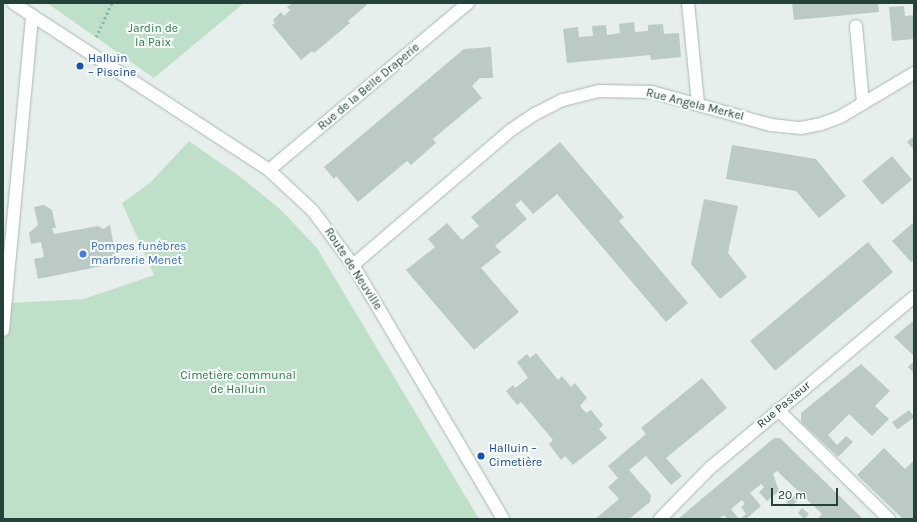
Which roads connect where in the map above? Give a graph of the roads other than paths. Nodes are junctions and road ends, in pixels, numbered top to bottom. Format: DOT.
graph roads {
  1 [pos="13,3"];
  2 [pos="468,3"];
  3 [pos="688,3"];
  4 [pos="32,15"];
  5 [pos="856,26"];
  6 [pos="914,74"];
  7 [pos="863,103"];
  8 [pos="698,104"];
  9 [pos="269,170"];
  10 [pos="353,265"];
  11 [pos="914,297"];
  12 [pos="3,330"];
  13 [pos="778,410"];
  14 [pos="503,519"];
  15 [pos="660,519"];
  16 [pos="889,519"];
  1 -- 4 [label="street, Route de Neuville"];
  2 -- 9 [label="street, Rue de la Belle Draperie"];
  3 -- 8 [label="street"];
  4 -- 9 [label="street, Route de Neuville"];
  4 -- 12 [label="street"];
  5 -- 7 [label="street"];
  6 -- 7 [label="street, Rue Angela Merkel"];
  7 -- 8 [label="street, Rue Angela Merkel"];
  8 -- 10 [label="street, Rue Angela Merkel"];
  9 -- 10 [label="street, Route de Neuville"];
  10 -- 14 [label="street, Route de Neuville"];
  11 -- 13 [label="street, Rue Pasteur"];
  13 -- 15 [label="street, Rue Pasteur"];
  13 -- 16 [label="street"];
}
